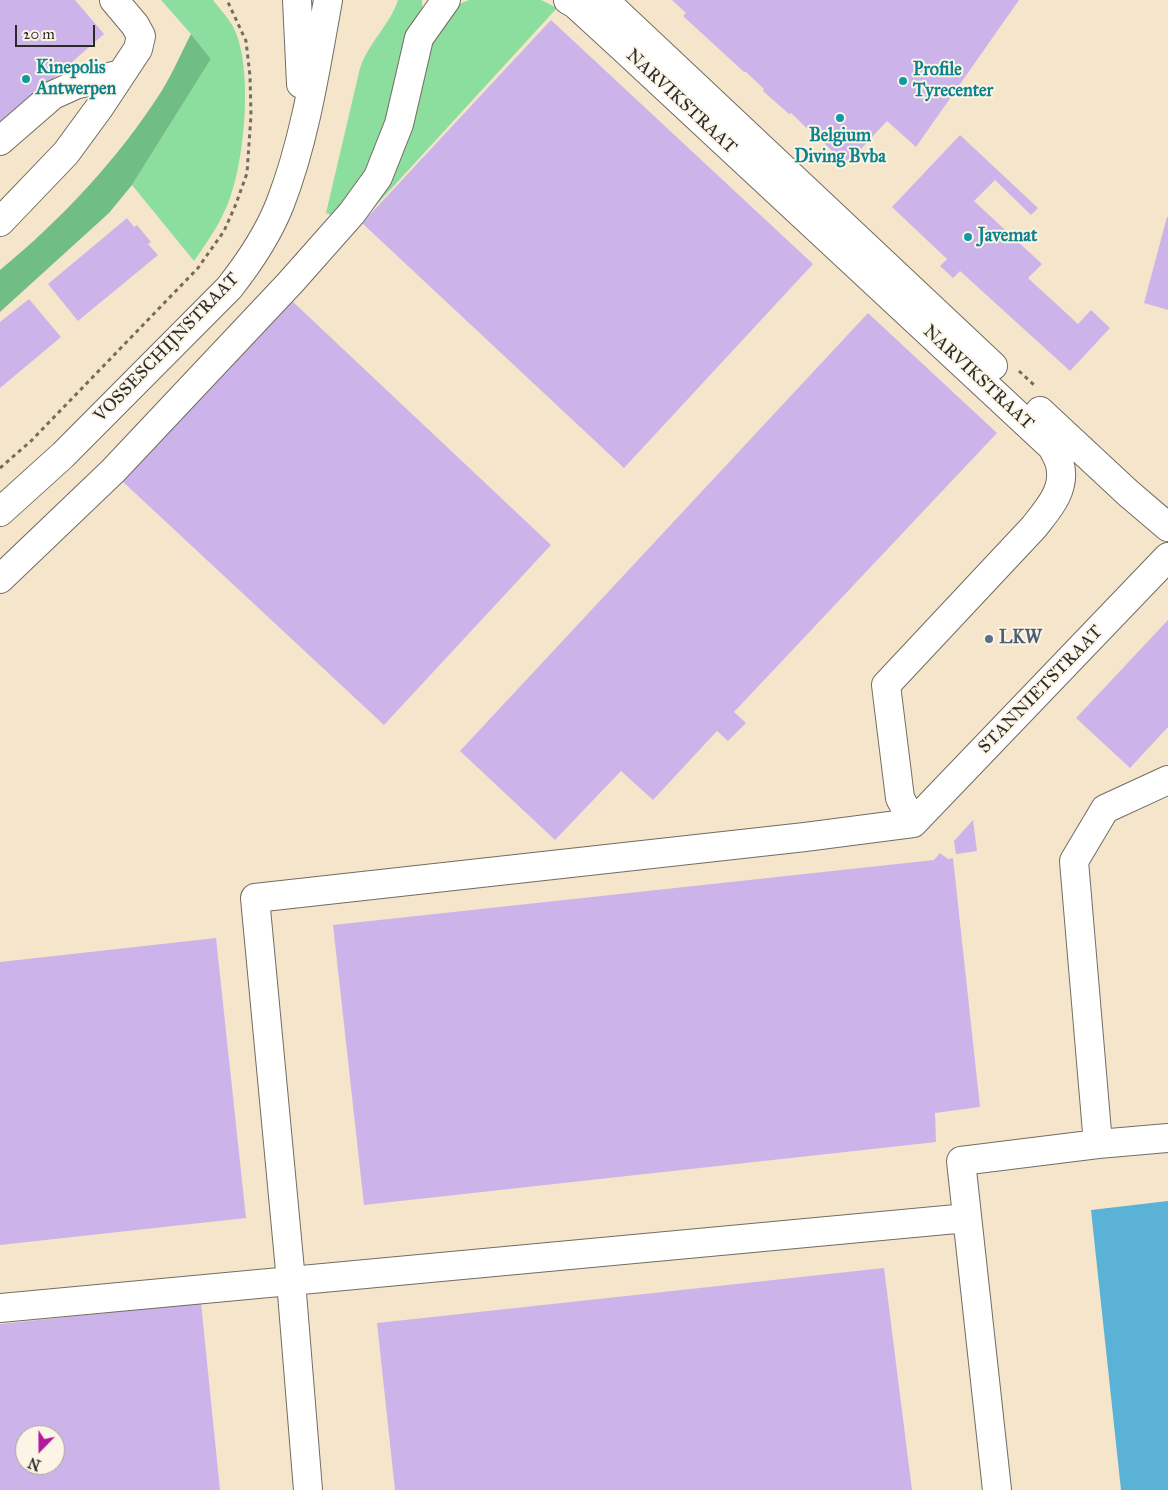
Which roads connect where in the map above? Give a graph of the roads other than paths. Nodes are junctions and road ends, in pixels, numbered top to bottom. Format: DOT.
graph roads {
  1 [pos="114,0"];
  2 [pos="297,0"];
  3 [pos="328,0"];
  4 [pos="446,0"];
  5 [pos="604,0"];
  6 [pos="572,2"];
  7 [pos="122,74"];
  8 [pos="303,128"];
  9 [pos="0,140"];
  10 [pos="0,222"];
  11 [pos="0,512"];
  12 [pos="1168,527"];
  13 [pos="1168,557"];
  14 [pos="0,578"];
  15 [pos="1168,780"];
  16 [pos="913,823"];
  17 [pos="1168,1138"];
  18 [pos="1098,1144"];
  19 [pos="967,1218"];
  20 [pos="291,1281"];
  21 [pos="0,1308"];
  22 [pos="308,1490"];
  23 [pos="997,1490"];
  1 -- 7 [label="street"];
  2 -- 8 [label="street, VOSSESCHIJNSTRAAT"];
  3 -- 8 [label="street, VOSSESCHIJNSTRAAT"];
  4 -- 14 [label="street"];
  5 -- 12 [label="street, NARVIKSTRAAT"];
  6 -- 16 [label="street, NARVIKSTRAAT"];
  7 -- 9 [label="street"];
  7 -- 10 [label="street"];
  8 -- 11 [label="street, VOSSESCHIJNSTRAAT"];
  13 -- 16 [label="street, STANNIETSTRAAT"];
  15 -- 18 [label="street"];
  16 -- 20 [label="street"];
  17 -- 18 [label="street"];
  18 -- 19 [label="street"];
  19 -- 20 [label="street"];
  19 -- 23 [label="street"];
  20 -- 21 [label="street"];
  20 -- 22 [label="street"];
}
